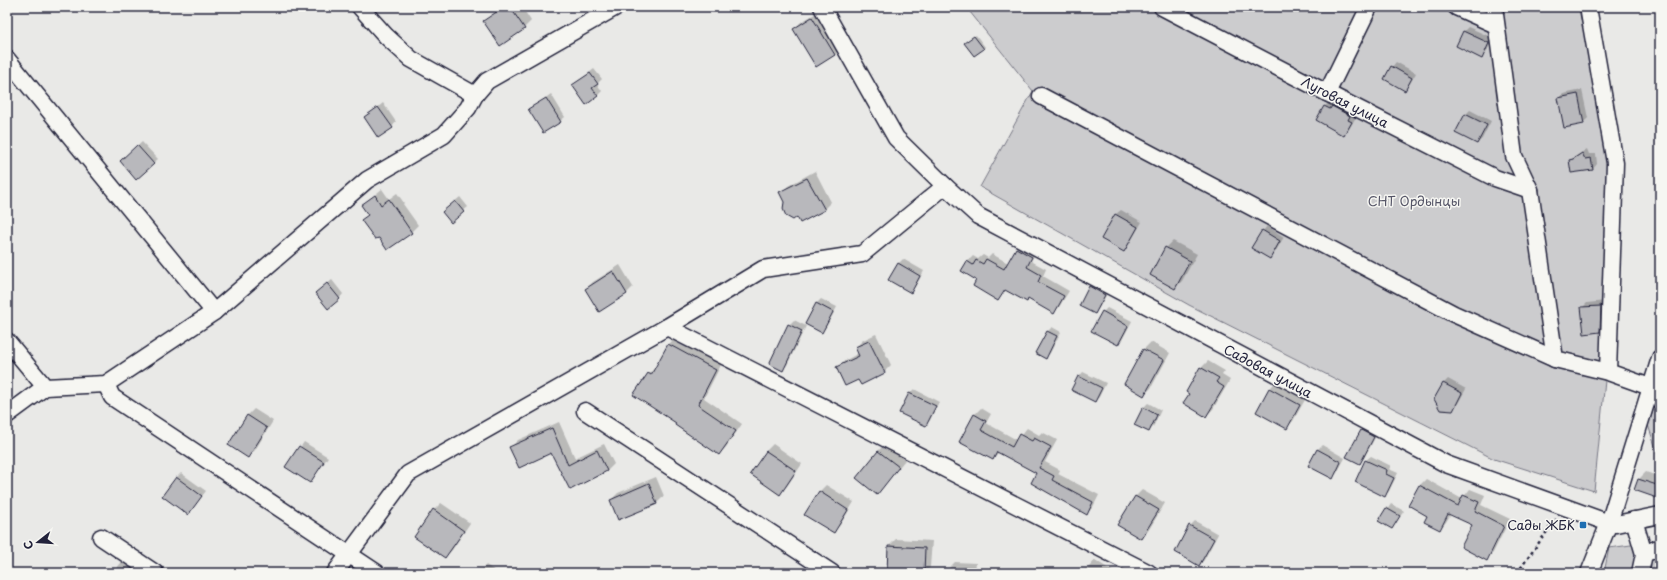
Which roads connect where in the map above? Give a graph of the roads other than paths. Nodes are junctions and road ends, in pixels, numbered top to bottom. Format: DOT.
graph roads {
  1 [pos="360,7"];
  2 [pos="616,7"];
  3 [pos="822,7"];
  4 [pos="1162,7"];
  5 [pos="1369,7"];
  6 [pos="1456,7"];
  7 [pos="1494,7"];
  8 [pos="1588,7"];
  9 [pos="1496,25"];
  10 [pos="7,59"];
  11 [pos="1326,93"];
  12 [pos="475,95"];
  13 [pos="1041,96"];
  14 [pos="945,186"];
  15 [pos="1530,190"];
  16 [pos="214,312"];
  17 [pos="667,327"];
  18 [pos="7,341"];
  19 [pos="1660,358"];
  20 [pos="1555,359"];
  21 [pos="1608,372"];
  22 [pos="106,384"];
  23 [pos="46,387"];
  24 [pos="1650,387"];
  25 [pos="585,411"];
  26 [pos="7,415"];
  27 [pos="1660,515"];
  28 [pos="1634,520"];
  29 [pos="1609,523"];
  30 [pos="101,537"];
  31 [pos="1660,547"];
  32 [pos="348,554"];
  33 [pos="1644,554"];
  34 [pos="154,573"];
  35 [pos="335,573"];
  36 [pos="377,573"];
  37 [pos="832,573"];
  38 [pos="1149,573"];
  39 [pos="1589,573"];
  40 [pos="1640,573"];
  1 -- 12 [label="street"];
  2 -- 12 [label="street"];
  3 -- 14 [label="street, Садовая улица"];
  4 -- 11 [label="street, Луговая улица"];
  5 -- 11 [label="street"];
  6 -- 9 [label="street"];
  7 -- 9 [label="street"];
  8 -- 21 [label="street"];
  9 -- 15 [label="street"];
  10 -- 16 [label="street"];
  11 -- 15 [label="street, Луговая улица"];
  12 -- 16 [label="street"];
  13 -- 20 [label="street"];
  14 -- 17 [label="street"];
  14 -- 29 [label="street, Садовая улица"];
  15 -- 20 [label="street"];
  16 -- 22 [label="street"];
  17 -- 32 [label="street"];
  17 -- 38 [label="street"];
  18 -- 23 [label="street"];
  19 -- 24 [label="street"];
  20 -- 21 [label="street"];
  21 -- 24 [label="street"];
  22 -- 23 [label="street"];
  22 -- 32 [label="street"];
  23 -- 26 [label="street"];
  24 -- 29 [label="street"];
  25 -- 37 [label="street"];
  27 -- 28 [label="street"];
  28 -- 29 [label="street"];
  28 -- 33 [label="street"];
  29 -- 39 [label="street"];
  30 -- 34 [label="street"];
  31 -- 33 [label="street"];
  32 -- 35 [label="street"];
  32 -- 36 [label="street"];
  33 -- 40 [label="street"];
}
